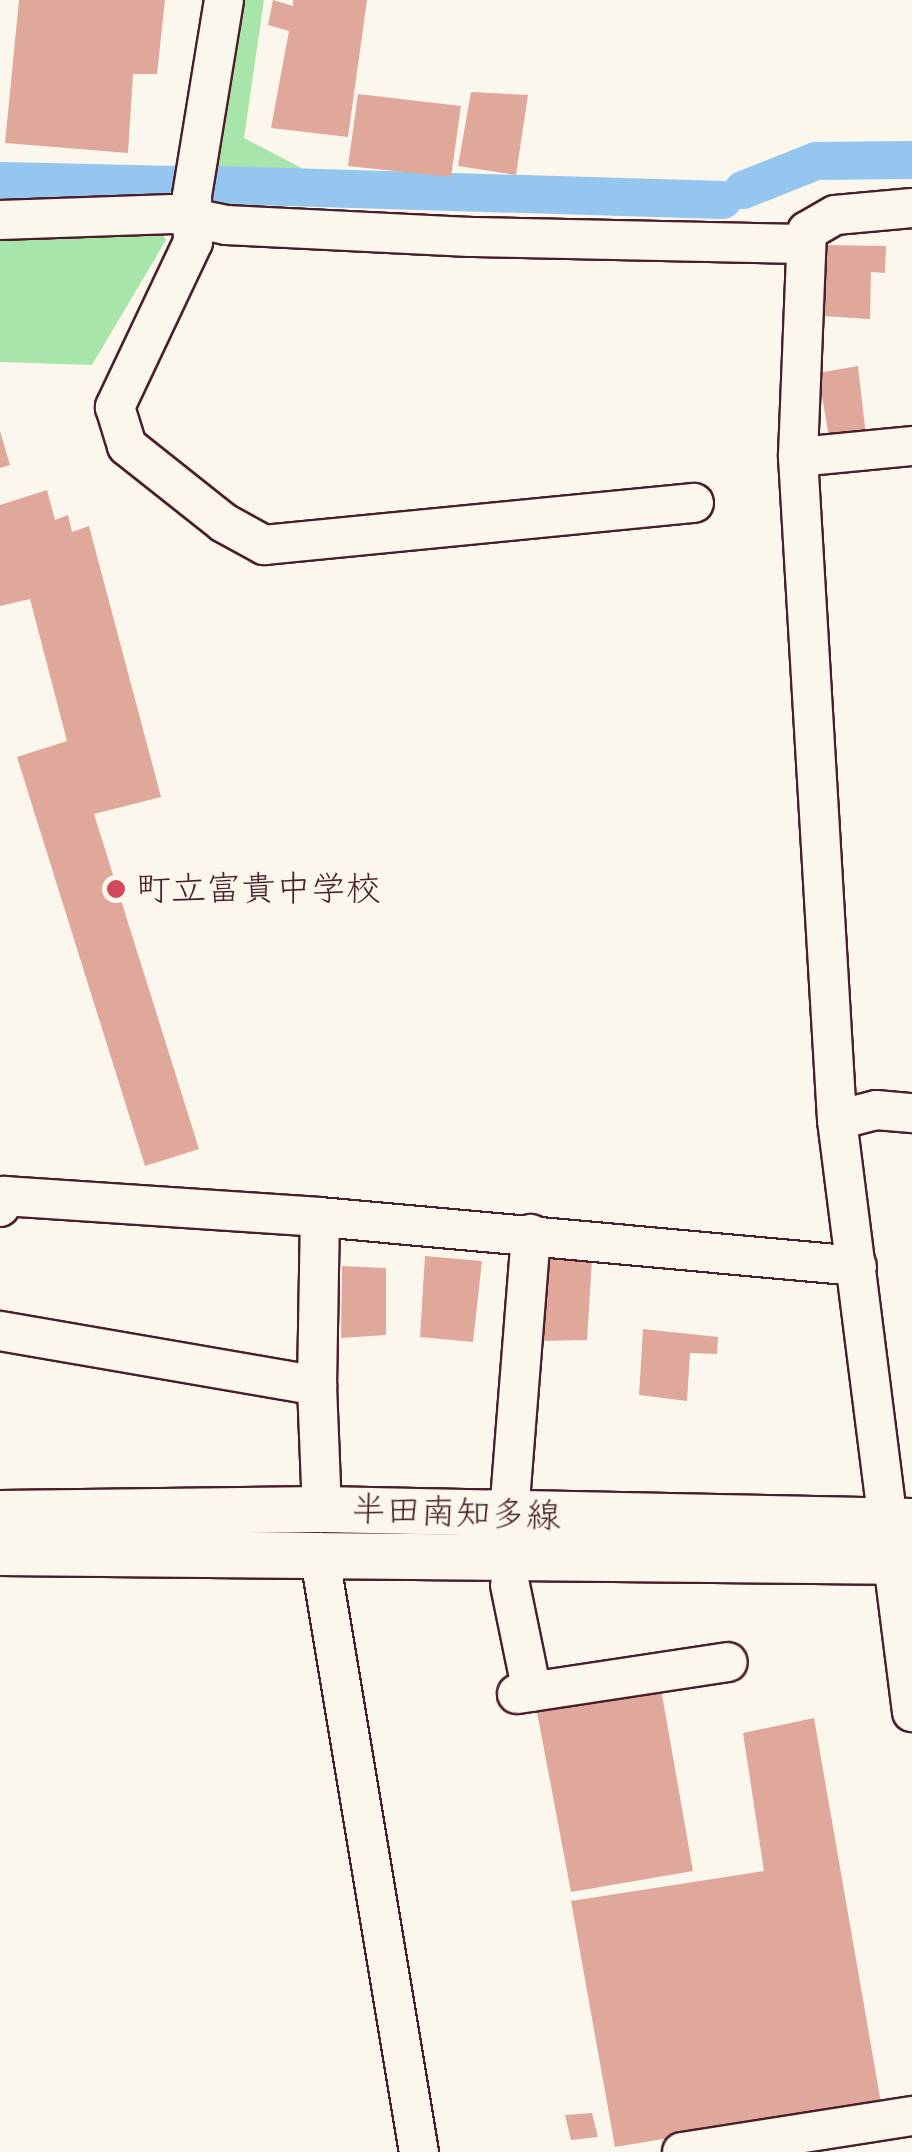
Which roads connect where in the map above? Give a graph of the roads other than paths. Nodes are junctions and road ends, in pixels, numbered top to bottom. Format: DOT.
graph roads {
  1 [pos="224,0"];
  2 [pos="912,208"];
  3 [pos="192,215"];
  4 [pos="0,220"];
  5 [pos="806,244"];
  6 [pos="912,446"];
  7 [pos="798,457"];
  8 [pos="694,503"];
  9 [pos="912,1114"];
  10 [pos="838,1120"];
  11 [pos="0,1207"];
  12 [pos="320,1217"];
  13 [pos="531,1234"];
  14 [pos="857,1266"];
  15 [pos="0,1331"];
  16 [pos="316,1386"];
  17 [pos="0,1513"];
  18 [pos="509,1514"];
  19 [pos="320,1530"];
  20 [pos="901,1541"];
  21 [pos="0,1552"];
  22 [pos="510,1586"];
  23 [pos="728,1662"];
  24 [pos="912,1712"];
  25 [pos="912,2116"];
  26 [pos="419,2152"];
  27 [pos="682,2152"];
  1 -- 3 [label="street"];
  2 -- 5 [label="street"];
  3 -- 4 [label="street"];
  3 -- 5 [label="street"];
  3 -- 8 [label="street"];
  5 -- 7 [label="street"];
  6 -- 7 [label="street"];
  7 -- 10 [label="street"];
  9 -- 10 [label="street"];
  10 -- 14 [label="street"];
  11 -- 12 [label="street"];
  12 -- 13 [label="street"];
  12 -- 16 [label="street"];
  13 -- 14 [label="street"];
  13 -- 18 [label="street"];
  14 -- 20 [label="street"];
  15 -- 16 [label="street"];
  16 -- 19 [label="street"];
  17 -- 19 [label="main road, 半田南知多線"];
  18 -- 19 [label="main road, 半田南知多線"];
  18 -- 20 [label="main road, 半田南知多線"];
  19 -- 20 [label="main road, 半田南知多線"];
  19 -- 21 [label="main road, 半田南知多線"];
  19 -- 26 [label="street"];
  20 -- 24 [label="street"];
  22 -- 23 [label="street"];
  25 -- 27 [label="street"];
}
